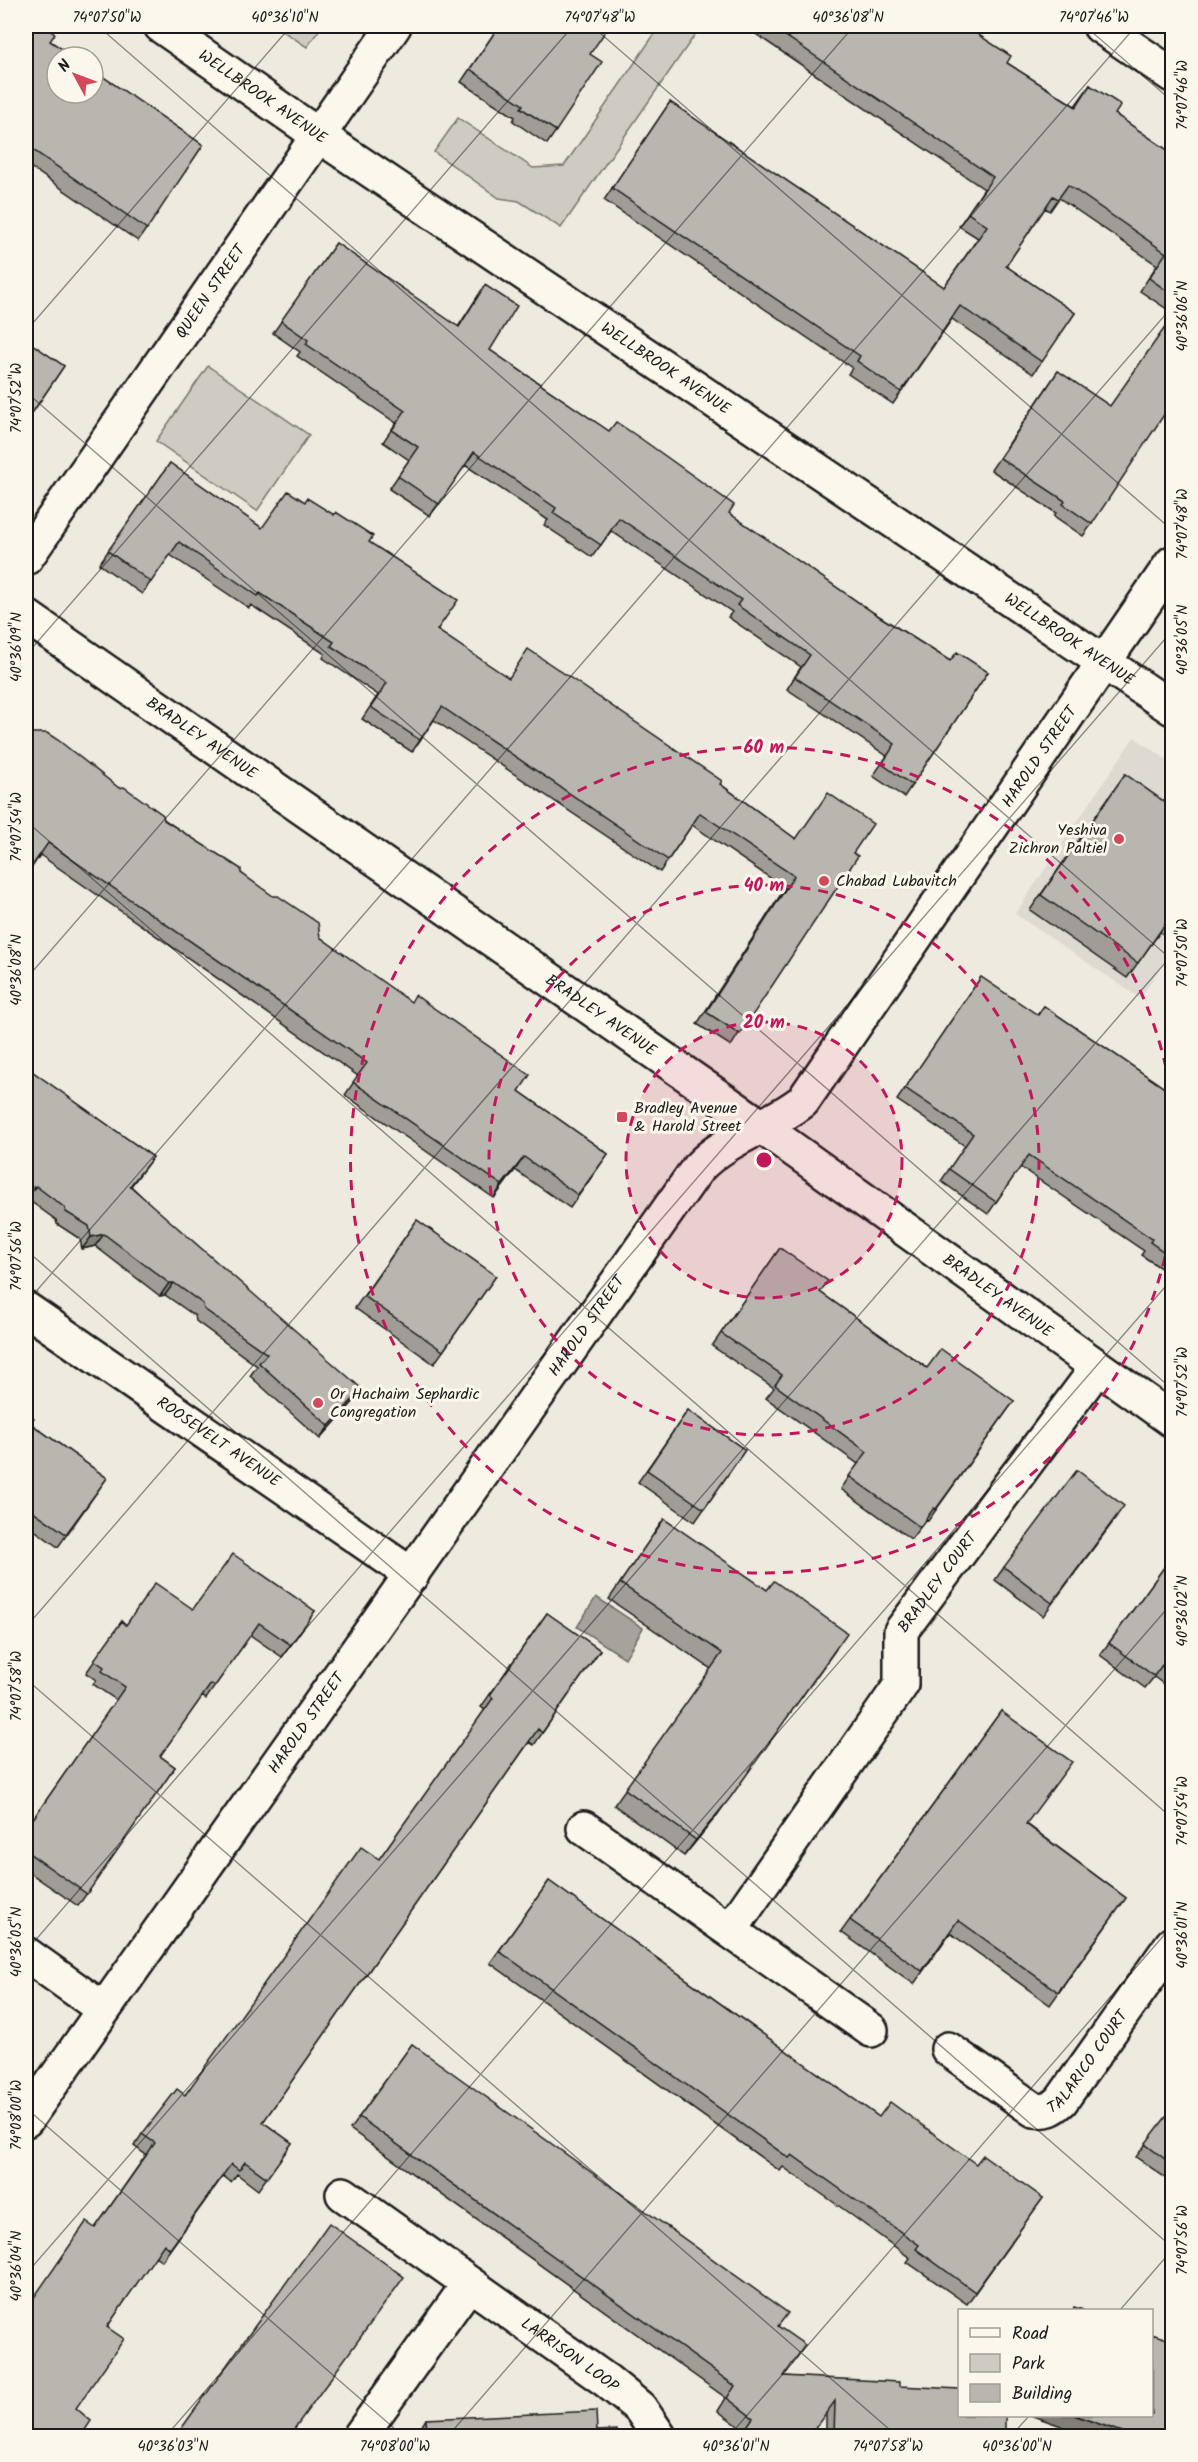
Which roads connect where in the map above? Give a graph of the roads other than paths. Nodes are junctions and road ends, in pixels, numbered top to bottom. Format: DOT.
graph roads {
  1 [pos="161,26"];
  2 [pos="394,26"];
  3 [pos="1100,26"];
  4 [pos="1173,75"];
  5 [pos="318,135"];
  6 [pos="26,558"];
  7 [pos="1173,563"];
  8 [pos="26,616"];
  9 [pos="1104,662"];
  10 [pos="1173,708"];
  11 [pos="762,1127"];
  12 [pos="26,1309"];
  13 [pos="1097,1368"];
  14 [pos="1173,1420"];
  15 [pos="411,1575"];
  16 [pos="584,1828"];
  17 [pos="731,1929"];
  18 [pos="1173,1944"];
  19 [pos="26,1954"];
  20 [pos="103,2009"];
  21 [pos="871,2030"];
  22 [pos="948,2049"];
  23 [pos="26,2120"];
  24 [pos="343,2194"];
  25 [pos="469,2284"];
  26 [pos="360,2436"];
  27 [pos="659,2436"];
  1 -- 5 [label="street, WELLBROOK AVENUE"];
  2 -- 5 [label="street, QUEEN STREET"];
  3 -- 4 [label="street"];
  5 -- 6 [label="street, QUEEN STREET"];
  5 -- 9 [label="street, WELLBROOK AVENUE"];
  7 -- 9 [label="street, HAROLD STREET"];
  8 -- 11 [label="street, BRADLEY AVENUE"];
  9 -- 10 [label="street, WELLBROOK AVENUE"];
  9 -- 11 [label="street, HAROLD STREET"];
  11 -- 13 [label="street, BRADLEY AVENUE"];
  11 -- 15 [label="street, HAROLD STREET"];
  12 -- 15 [label="street, ROOSEVELT AVENUE"];
  13 -- 14 [label="street, BRADLEY AVENUE"];
  13 -- 17 [label="street, BRADLEY COURT"];
  15 -- 20 [label="street, HAROLD STREET"];
  16 -- 17 [label="street"];
  17 -- 21 [label="street"];
  18 -- 22 [label="street, TALARICO COURT"];
  19 -- 20 [label="street"];
  20 -- 23 [label="street, HAROLD STREET"];
  24 -- 25 [label="street, LARRISON LOOP"];
  25 -- 26 [label="street"];
  25 -- 27 [label="street, LARRISON LOOP"];
}
